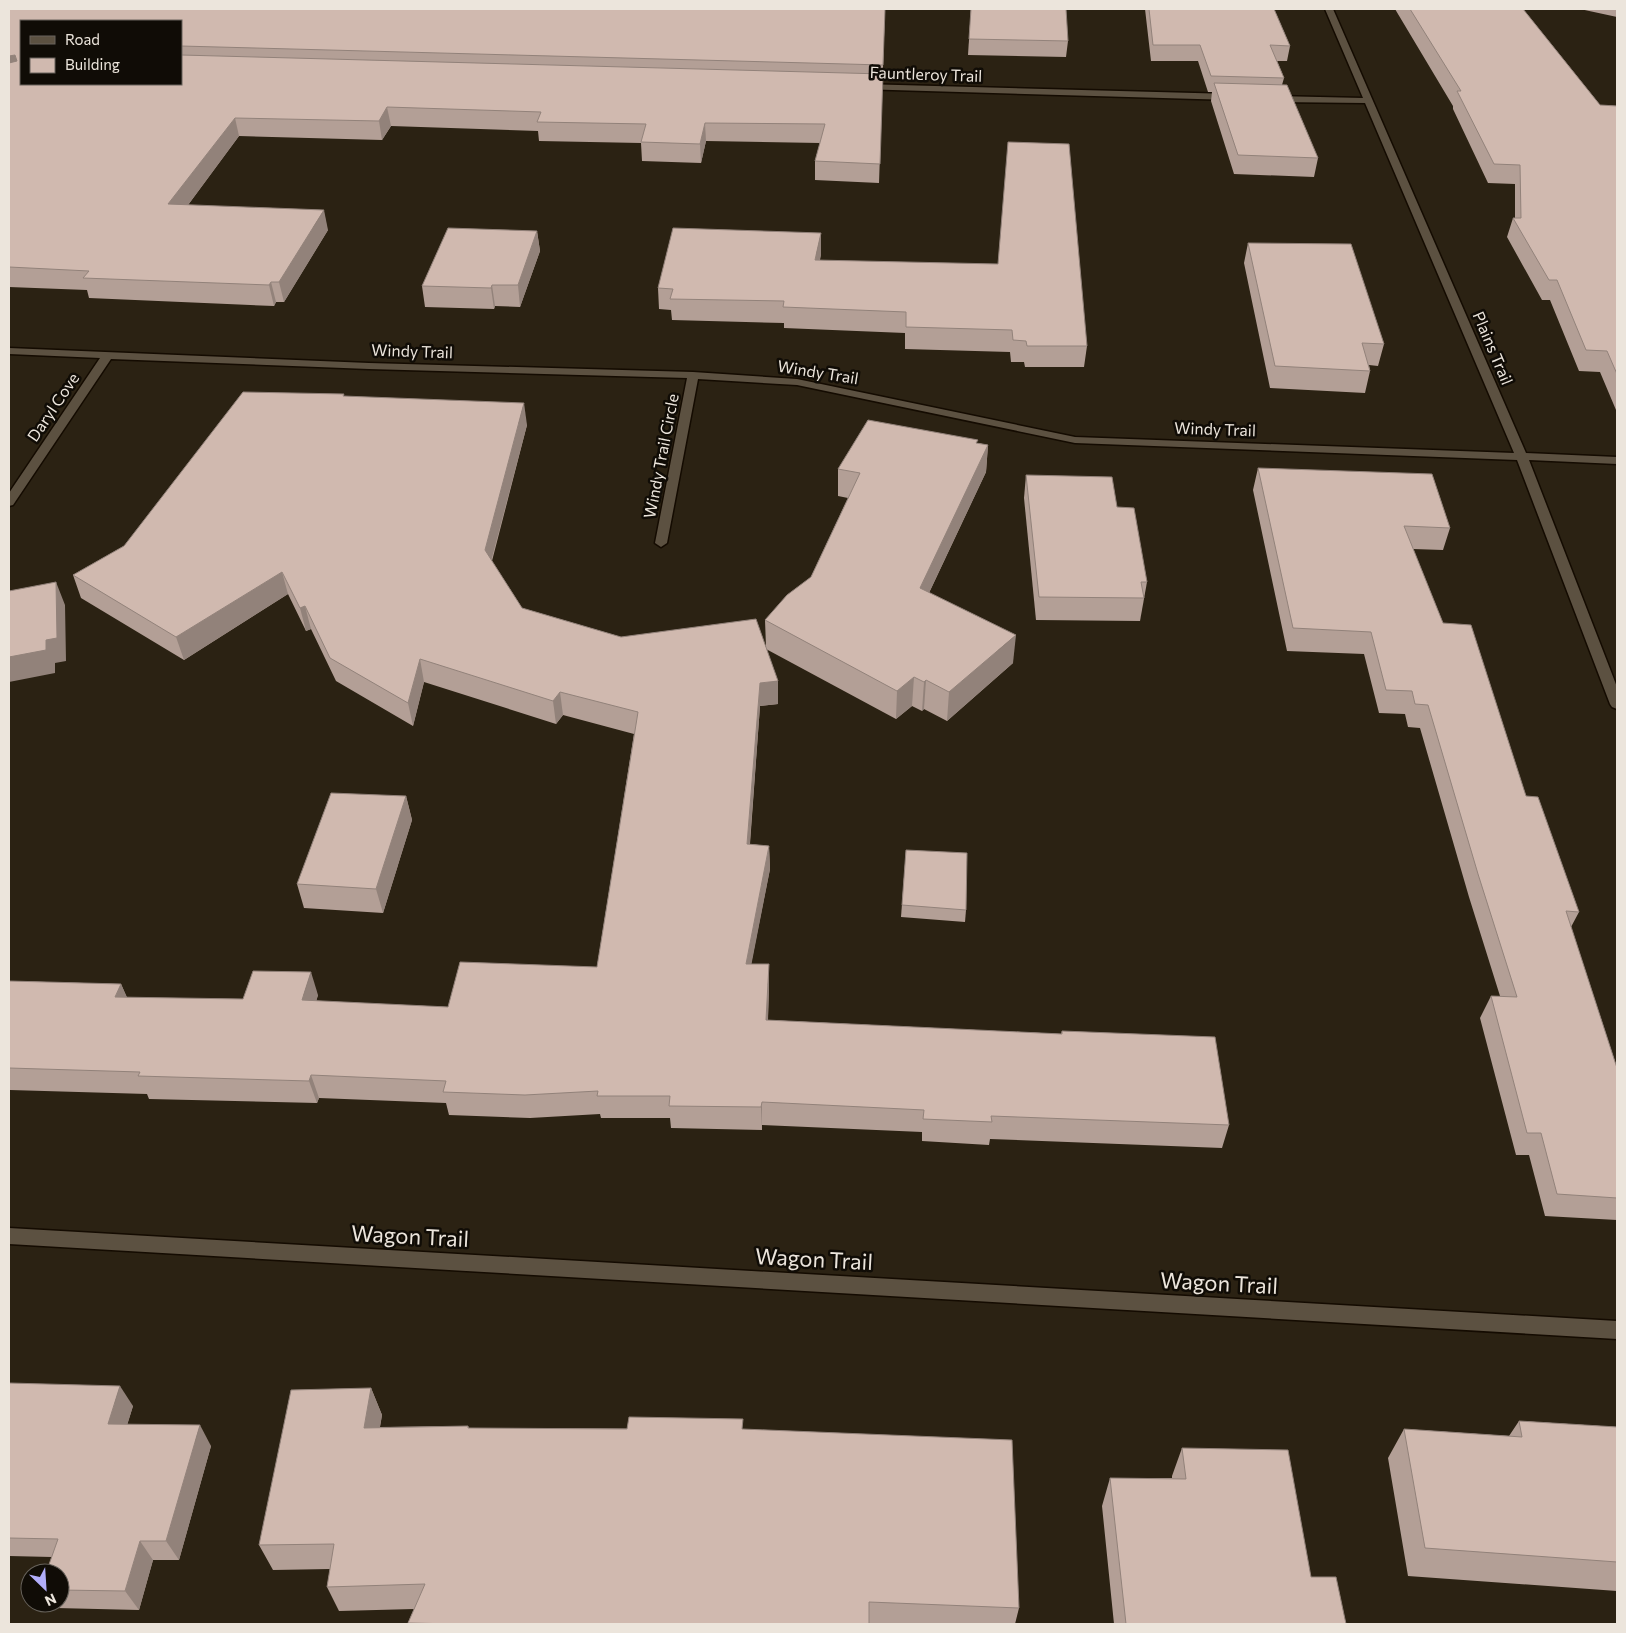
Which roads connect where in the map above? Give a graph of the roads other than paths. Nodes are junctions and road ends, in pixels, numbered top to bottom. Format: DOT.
graph roads {
  1 [pos="1329,9"];
  2 [pos="848,86"];
  3 [pos="1246,98"];
  4 [pos="1266,98"];
  5 [pos="1370,101"];
  6 [pos="9,351"];
  7 [pos="108,355"];
  8 [pos="693,375"];
  9 [pos="1521,456"];
  10 [pos="1617,460"];
  11 [pos="9,502"];
  12 [pos="661,543"];
  13 [pos="1617,704"];
  14 [pos="9,1236"];
  15 [pos="1617,1330"];
  1 -- 5 [label="street, Plains Trail"];
  2 -- 3 [label="street, Fauntleroy Trail"];
  4 -- 5 [label="street"];
  5 -- 9 [label="street, Plains Trail"];
  6 -- 7 [label="street, Windy Trail"];
  7 -- 8 [label="street, Windy Trail"];
  7 -- 11 [label="street, Daryl Cove"];
  8 -- 9 [label="street, Windy Trail"];
  8 -- 12 [label="street, Windy Trail Circle"];
  9 -- 10 [label="street, Windy Trail"];
  9 -- 13 [label="street, Plains Trail"];
  14 -- 15 [label="street, Wagon Trail"];
}
